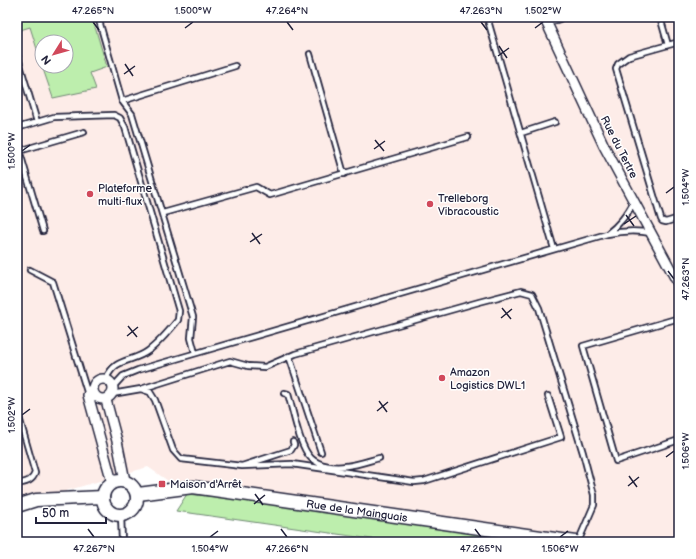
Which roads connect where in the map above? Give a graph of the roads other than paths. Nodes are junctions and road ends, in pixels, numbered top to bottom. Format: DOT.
graph roads {
  1 [pos="98,17"];
  2 [pos="487,17"];
  3 [pos="559,17"];
  4 [pos="660,17"];
  5 [pos="545,19"];
  6 [pos="679,42"];
  7 [pos="668,45"];
  8 [pos="17,54"];
  9 [pos="310,54"];
  10 [pos="235,66"];
  11 [pos="122,100"];
  12 [pos="37,122"];
  13 [pos="554,122"];
  14 [pos="17,128"];
  15 [pos="84,132"];
  16 [pos="521,133"];
  17 [pos="468,137"];
  18 [pos="17,143"];
  19 [pos="19,151"];
  20 [pos="344,174"];
  21 [pos="634,202"];
  22 [pos="163,213"];
  23 [pos="679,218"];
  24 [pos="43,231"];
  25 [pos="650,233"];
  26 [pos="607,234"];
  27 [pos="554,249"];
  28 [pos="30,270"];
  29 [pos="679,285"];
  30 [pos="679,318"];
  31 [pos="195,353"];
  32 [pos="289,356"];
  33 [pos="106,379"];
  34 [pos="141,389"];
  35 [pos="90,392"];
  36 [pos="110,393"];
  37 [pos="284,393"];
  38 [pos="548,396"];
  39 [pos="17,410"];
  40 [pos="679,440"];
  41 [pos="293,442"];
  42 [pos="321,452"];
  43 [pos="379,458"];
  44 [pos="242,466"];
  45 [pos="125,481"];
  46 [pos="112,482"];
  47 [pos="17,484"];
  48 [pos="138,494"];
  49 [pos="103,497"];
  50 [pos="17,506"];
  51 [pos="121,515"];
  52 [pos="122,542"];
  53 [pos="577,542"];
  1 -- 11 [label="lane"];
  2 -- 16 [label="lane"];
  3 -- 5 [label="street"];
  4 -- 7 [label="lane"];
  5 -- 21 [label="street, Rue du Tertre"];
  6 -- 7 [label="lane"];
  7 -- 23 [label="lane"];
  8 -- 12 [label="lane"];
  9 -- 20 [label="lane"];
  10 -- 11 [label="lane"];
  11 -- 22 [label="lane"];
  12 -- 14 [label="lane"];
  12 -- 33 [label="lane"];
  13 -- 16 [label="lane"];
  15 -- 19 [label="lane"];
  16 -- 27 [label="lane"];
  17 -- 20 [label="lane"];
  18 -- 19 [label="lane"];
  19 -- 24 [label="lane"];
  20 -- 22 [label="lane"];
  21 -- 25 [label="street, Rue du Tertre"];
  21 -- 26 [label="lane"];
  22 -- 31 [label="lane"];
  25 -- 26 [label="lane"];
  25 -- 29 [label="street, Rue du Tertre"];
  26 -- 27 [label="lane"];
  27 -- 31 [label="lane"];
  28 -- 35 [label="lane"];
  30 -- 40 [label="lane"];
  31 -- 36 [label="lane"];
  32 -- 34 [label="lane"];
  32 -- 42 [label="lane"];
  32 -- 53 [label="lane"];
  33 -- 35 [label="street"];
  33 -- 36 [label="street"];
  34 -- 36 [label="lane"];
  34 -- 44 [label="lane"];
  35 -- 36 [label="street"];
  35 -- 46 [label="street"];
  36 -- 45 [label="street"];
  37 -- 43 [label="lane"];
  38 -- 44 [label="lane"];
  39 -- 47 [label="lane"];
  41 -- 44 [label="lane"];
  45 -- 46 [label="street"];
  45 -- 48 [label="street"];
  46 -- 49 [label="street"];
  48 -- 51 [label="street"];
  48 -- 53 [label="street, Rue de la Mainguais"];
  49 -- 50 [label="street"];
  49 -- 51 [label="street"];
  51 -- 52 [label="lane"];
}
